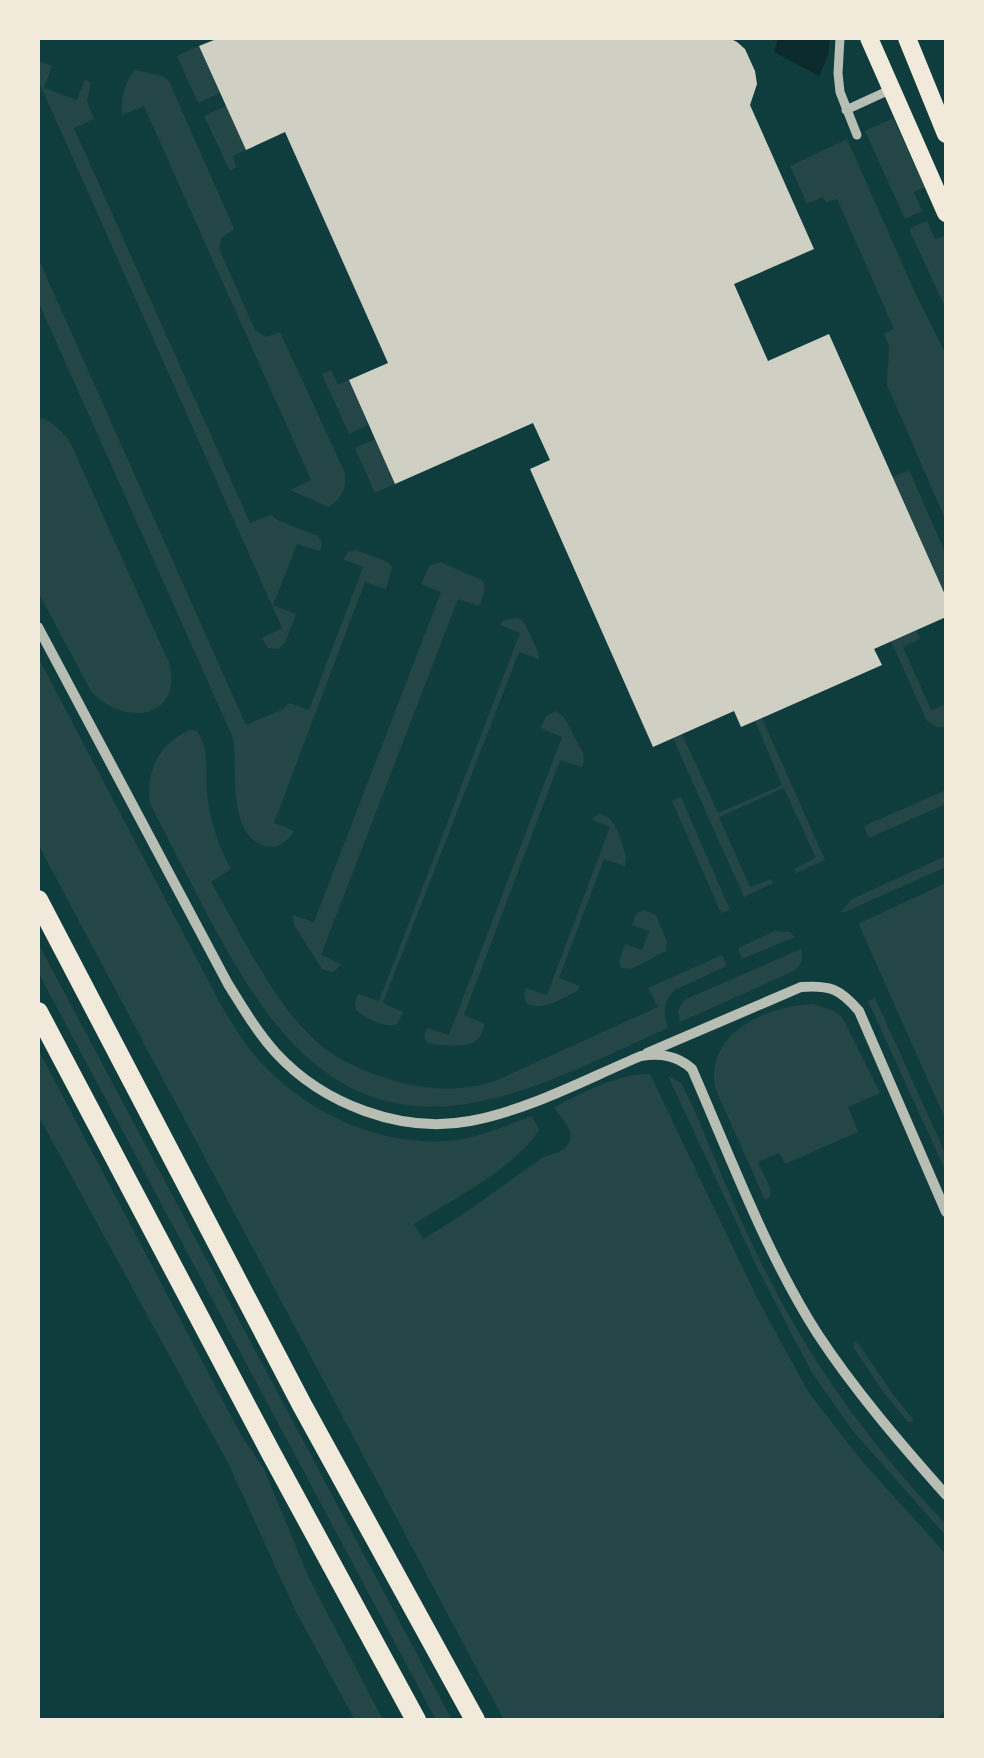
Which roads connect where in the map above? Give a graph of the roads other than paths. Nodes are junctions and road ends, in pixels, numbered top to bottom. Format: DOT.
graph roads {
  1 [pos="840,38"];
  2 [pos="869,38"];
  3 [pos="907,38"];
  4 [pos="883,93"];
  5 [pos="846,110"];
  6 [pos="946,134"];
  7 [pos="857,135"];
  8 [pos="946,214"];
  9 [pos="38,627"];
  10 [pos="38,900"];
  11 [pos="38,1012"];
  12 [pos="641,1056"];
  13 [pos="946,1212"];
  14 [pos="946,1495"];
  15 [pos="416,1720"];
  16 [pos="474,1720"];
  1 -- 5 [label="street"];
  2 -- 8 [label="main road"];
  3 -- 6 [label="main road"];
  4 -- 5 [label="street"];
  5 -- 7 [label="street"];
  9 -- 12 [label="street"];
  10 -- 16 [label="highway"];
  11 -- 15 [label="highway"];
  12 -- 13 [label="street"];
  12 -- 14 [label="street"];
}
